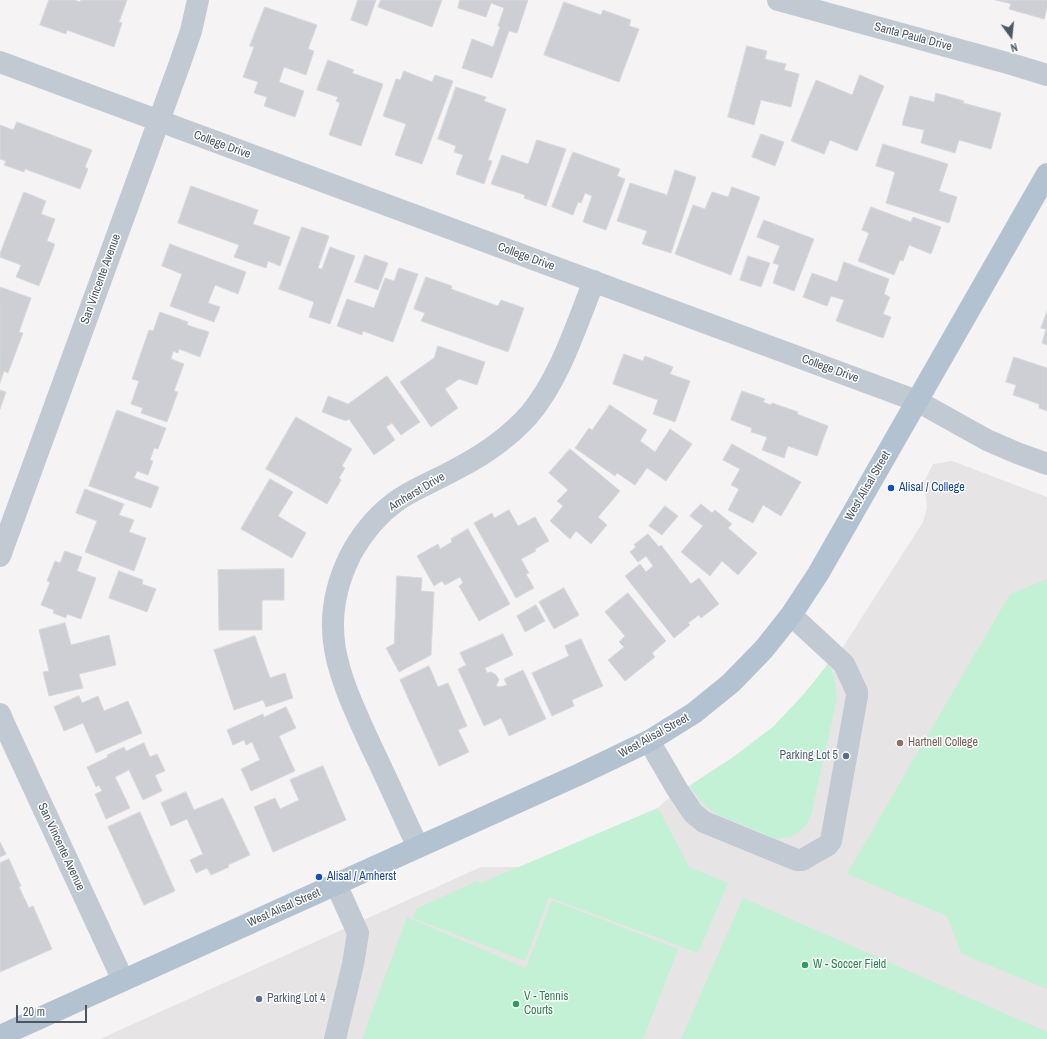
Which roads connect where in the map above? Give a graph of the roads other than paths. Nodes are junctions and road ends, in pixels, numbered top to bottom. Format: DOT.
graph roads {
  1 [pos="198,0"];
  2 [pos="778,0"];
  3 [pos="0,62"];
  4 [pos="1047,75"];
  5 [pos="158,121"];
  6 [pos="1047,174"];
  7 [pos="594,281"];
  8 [pos="917,401"];
  9 [pos="1047,464"];
  10 [pos="0,556"];
  11 [pos="791,615"];
  12 [pos="0,714"];
  13 [pos="649,741"];
  14 [pos="418,847"];
  15 [pos="336,884"];
  16 [pos="123,980"];
  17 [pos="0,1036"];
  18 [pos="334,1039"];
  1 -- 5 [label="street, San Vincente Avenue"];
  2 -- 4 [label="street, Santa Paula Drive"];
  3 -- 5 [label="street, College Drive"];
  5 -- 7 [label="street, College Drive"];
  5 -- 10 [label="street, San Vincente Avenue"];
  6 -- 8 [label="main road, West Alisal Street"];
  7 -- 8 [label="street, College Drive"];
  7 -- 14 [label="street, Amherst Drive"];
  8 -- 9 [label="street, College Drive"];
  8 -- 11 [label="main road, West Alisal Street"];
  11 -- 13 [label="main road, West Alisal Street"];
  11 -- 13 [label="street"];
  12 -- 16 [label="street, San Vincente Avenue"];
  13 -- 14 [label="main road, West Alisal Street"];
  14 -- 15 [label="main road, West Alisal Street"];
  15 -- 16 [label="main road, West Alisal Street"];
  15 -- 18 [label="street"];
  16 -- 17 [label="main road, West Alisal Street"];
}
